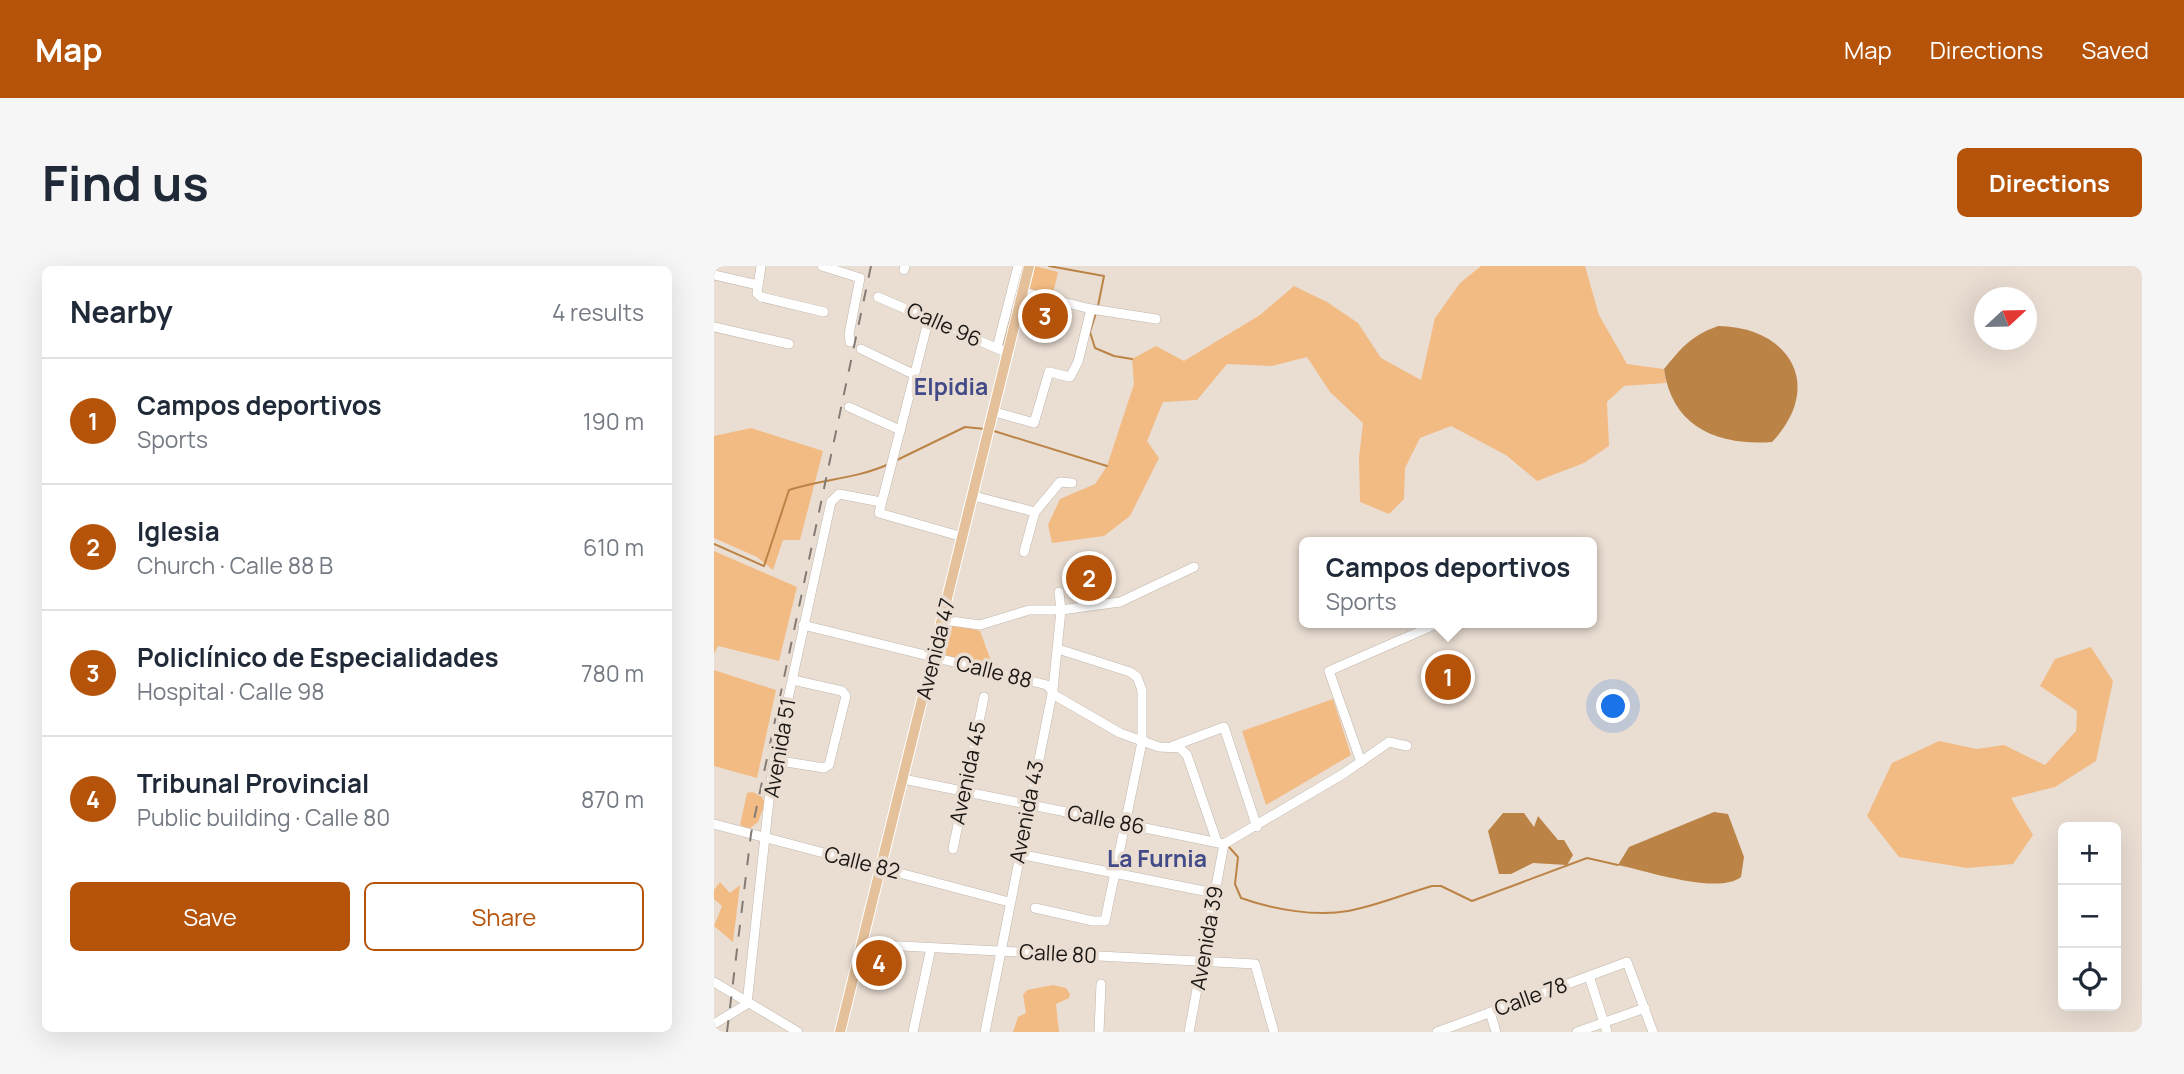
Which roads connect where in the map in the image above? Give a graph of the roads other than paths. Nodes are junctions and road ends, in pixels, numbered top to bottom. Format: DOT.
graph roads {
  1 [pos="761,266"];
  2 [pos="822,266"];
  3 [pos="1018,266"];
  4 [pos="1029,266"];
  5 [pos="714,275"];
  6 [pos="758,285"];
  7 [pos="1023,292"];
  8 [pos="877,297"];
  9 [pos="1091,309"];
  10 [pos="824,312"];
  11 [pos="929,318"];
  12 [pos="1156,319"];
  13 [pos="714,327"];
  14 [pos="850,342"];
  15 [pos="789,344"];
  16 [pos="997,348"];
  17 [pos="861,349"];
  18 [pos="1010,354"];
  19 [pos="914,374"];
  20 [pos="849,407"];
  21 [pos="995,412"];
  22 [pos="900,430"];
  23 [pos="1072,483"];
  24 [pos="974,496"];
  25 [pos="881,502"];
  26 [pos="1035,512"];
  27 [pos="963,537"];
  28 [pos="1024,552"];
  29 [pos="1194,567"];
  30 [pos="1059,592"];
  31 [pos="1061,610"];
  32 [pos="943,620"];
  33 [pos="803,625"];
  34 [pos="1428,628"];
  35 [pos="1058,649"];
  36 [pos="934,657"];
  37 [pos="793,680"];
  38 [pos="1053,689"];
  39 [pos="984,697"];
  40 [pos="1142,742"];
  41 [pos="1172,746"];
  42 [pos="1407,746"];
  43 [pos="775,760"];
  44 [pos="1361,762"];
  45 [pos="903,779"];
  46 [pos="965,792"];
  47 [pos="1029,804"];
  48 [pos="714,824"];
  49 [pos="1125,824"];
  50 [pos="1257,827"];
  51 [pos="766,838"];
  52 [pos="1221,843"];
  53 [pos="953,849"];
  54 [pos="1019,854"];
  55 [pos="881,867"];
  56 [pos="1116,873"];
  57 [pos="1214,893"];
  58 [pos="1009,902"];
  59 [pos="1035,908"];
  60 [pos="862,944"];
  61 [pos="931,948"];
  62 [pos="1000,951"];
  63 [pos="1203,962"];
  64 [pos="1589,976"];
  65 [pos="714,982"];
  66 [pos="1101,984"];
  67 [pos="747,1004"];
  68 [pos="1645,1008"];
  69 [pos="1490,1012"];
  70 [pos="714,1024"];
  71 [pos="1605,1027"];
  72 [pos="798,1032"];
  73 [pos="840,1032"];
  74 [pos="913,1032"];
  75 [pos="985,1032"];
  76 [pos="1099,1032"];
  77 [pos="1189,1032"];
  78 [pos="1274,1032"];
  79 [pos="1437,1032"];
  80 [pos="1496,1032"];
  81 [pos="1577,1032"];
  82 [pos="1653,1032"];
  1 -- 6 [label="street"];
  2 -- 14 [label="street"];
  3 -- 16 [label="street"];
  4 -- 7 [label="main road, Avenida 47"];
  5 -- 6 [label="street"];
  6 -- 10 [label="street"];
  7 -- 9 [label="street"];
  7 -- 18 [label="main road, Avenida 47"];
  8 -- 11 [label="street, Calle 96"];
  9 -- 12 [label="street"];
  9 -- 21 [label="street"];
  11 -- 16 [label="street, Calle 96"];
  11 -- 19 [label="street"];
  13 -- 15 [label="street"];
  16 -- 18 [label="street, Calle 96"];
  17 -- 19 [label="street"];
  18 -- 21 [label="main road, Avenida 47"];
  19 -- 22 [label="street"];
  20 -- 22 [label="street"];
  21 -- 24 [label="main road, Avenida 47"];
  22 -- 25 [label="street"];
  23 -- 26 [label="street"];
  24 -- 26 [label="street"];
  24 -- 27 [label="main road, Avenida 47"];
  25 -- 27 [label="street"];
  25 -- 33 [label="street, Avenida 51"];
  26 -- 28 [label="street"];
  27 -- 32 [label="main road, Avenida 47"];
  29 -- 31 [label="street"];
  30 -- 31 [label="street, Avenida 43"];
  31 -- 32 [label="street"];
  31 -- 35 [label="street, Avenida 43"];
  32 -- 36 [label="main road, Avenida 47"];
  33 -- 36 [label="street, Calle 88"];
  33 -- 37 [label="street, Avenida 51"];
  34 -- 44 [label="street"];
  35 -- 38 [label="street, Avenida 43"];
  35 -- 40 [label="street"];
  36 -- 38 [label="street, Calle 88"];
  36 -- 45 [label="main road, Avenida 47"];
  37 -- 43 [label="street, Avenida 51"];
  37 -- 43 [label="street"];
  38 -- 40 [label="street, Calle 88"];
  38 -- 47 [label="street, Avenida 43"];
  39 -- 46 [label="street, Avenida 45"];
  40 -- 41 [label="street, Calle 88"];
  40 -- 49 [label="street"];
  41 -- 50 [label="street, Calle 88"];
  41 -- 52 [label="street, Calle 88"];
  42 -- 44 [label="street"];
  43 -- 51 [label="street, Avenida 51"];
  44 -- 50 [label="street"];
  45 -- 46 [label="street, Calle 86"];
  45 -- 55 [label="main road, Avenida 47"];
  46 -- 47 [label="street, Calle 86"];
  46 -- 53 [label="street, Avenida 45"];
  47 -- 49 [label="street, Calle 86"];
  47 -- 54 [label="street, Avenida 43"];
  48 -- 51 [label="street, Calle 82"];
  49 -- 52 [label="street, Calle 86"];
  49 -- 56 [label="street"];
  50 -- 52 [label="street"];
  51 -- 55 [label="street, Calle 82"];
  51 -- 67 [label="street, Avenida 51"];
  52 -- 57 [label="street, Avenida 39"];
  54 -- 56 [label="street"];
  54 -- 58 [label="street, Avenida 43"];
  55 -- 58 [label="street, Calle 82"];
  55 -- 60 [label="main road, Avenida 47"];
  56 -- 57 [label="street"];
  56 -- 59 [label="street"];
  57 -- 63 [label="street, Avenida 39"];
  58 -- 62 [label="street, Avenida 43"];
  60 -- 61 [label="street, Calle 80"];
  60 -- 73 [label="main road, Avenida 47"];
  61 -- 62 [label="street, Calle 80"];
  61 -- 74 [label="street"];
  62 -- 63 [label="street, Calle 80"];
  62 -- 75 [label="street, Avenida 43"];
  63 -- 77 [label="street, Avenida 39"];
  63 -- 78 [label="street, Calle 80"];
  64 -- 68 [label="street, Calle 78"];
  64 -- 69 [label="street, Calle 78"];
  64 -- 71 [label="street"];
  65 -- 67 [label="street"];
  66 -- 76 [label="street"];
  67 -- 70 [label="street"];
  67 -- 72 [label="street"];
  68 -- 71 [label="street"];
  68 -- 82 [label="street"];
  69 -- 79 [label="street, Calle 78"];
  69 -- 80 [label="street"];
  71 -- 81 [label="street"];
}
